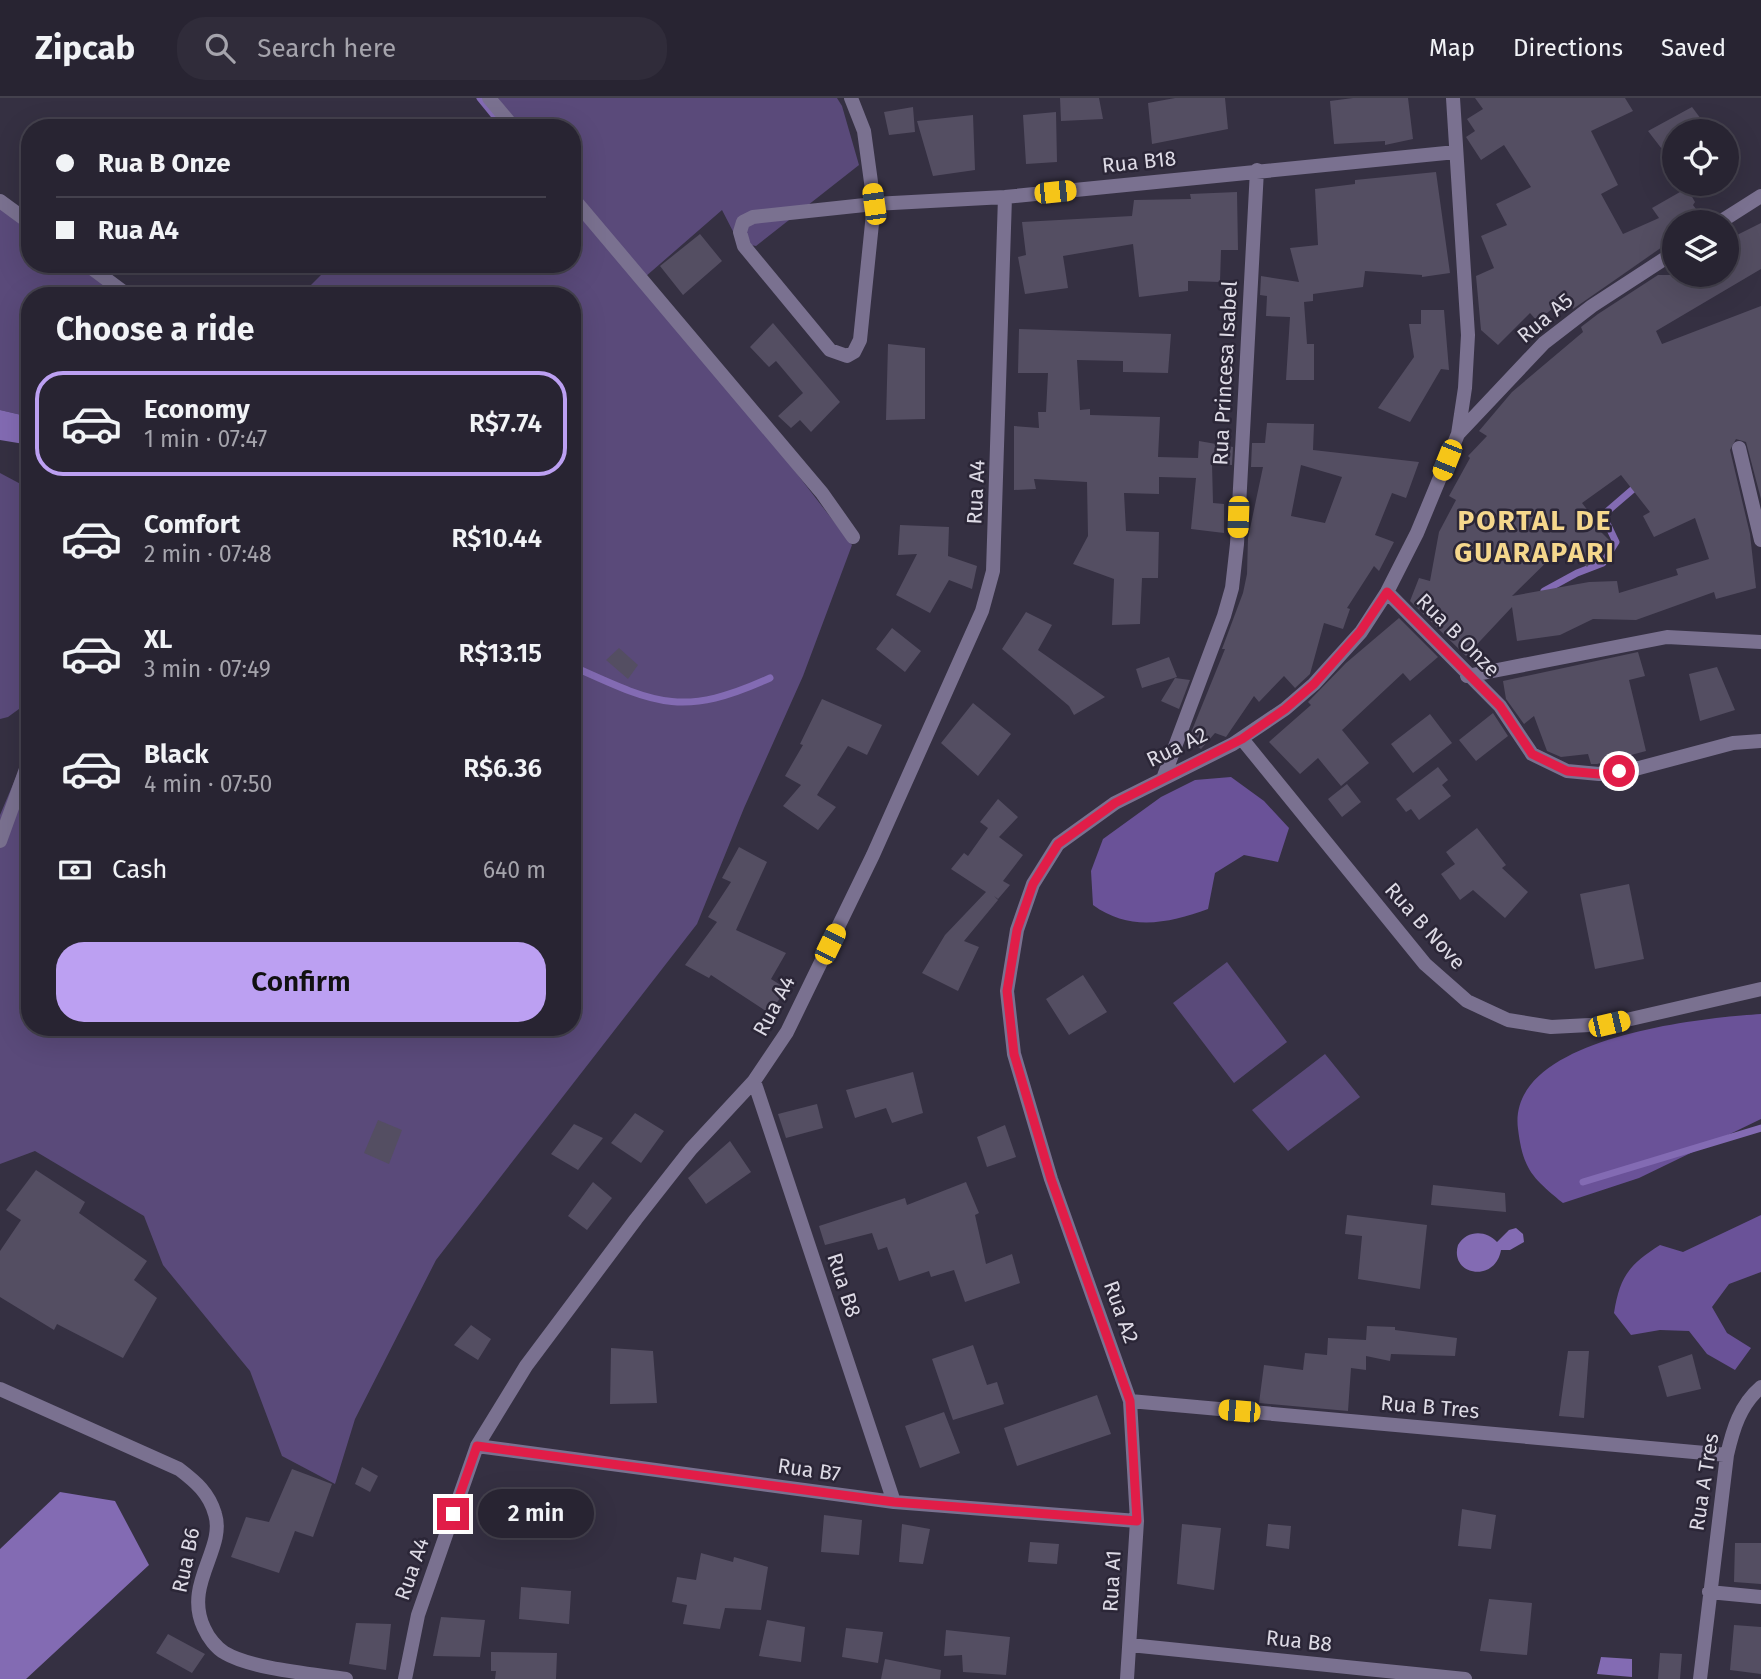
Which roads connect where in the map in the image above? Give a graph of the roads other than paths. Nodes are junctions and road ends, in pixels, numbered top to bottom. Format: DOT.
graph roads {
  1 [pos="489,98"];
  2 [pos="851,98"];
  3 [pos="1453,98"];
  4 [pos="506,119"];
  5 [pos="1456,152"];
  6 [pos="1257,170"];
  7 [pos="1761,196"];
  8 [pos="1005,197"];
  9 [pos="0,201"];
  10 [pos="874,204"];
  11 [pos="581,208"];
  12 [pos="1739,210"];
  13 [pos="21,216"];
  14 [pos="1662,260"];
  15 [pos="98,273"];
  16 [pos="117,287"];
  17 [pos="1458,434"];
  18 [pos="1739,447"];
  19 [pos="853,537"];
  20 [pos="1761,540"];
  21 [pos="1387,592"];
  22 [pos="1761,642"];
  23 [pos="1467,676"];
  24 [pos="1242,739"];
  25 [pos="1761,741"];
  26 [pos="1164,776"];
  27 [pos="21,783"];
  28 [pos="0,841"];
  29 [pos="1761,989"];
  30 [pos="754,1081"];
  31 [pos="1761,1387"];
  32 [pos="0,1389"];
  33 [pos="1130,1401"];
  34 [pos="477,1446"];
  35 [pos="1727,1455"];
  36 [pos="894,1502"];
  37 [pos="1137,1521"];
  38 [pos="1709,1592"];
  39 [pos="1761,1597"];
  40 [pos="1130,1645"];
  41 [pos="346,1679"];
  42 [pos="405,1679"];
  43 [pos="1127,1679"];
  44 [pos="1465,1679"];
  45 [pos="1700,1679"];
  1 -- 4 [label="street"];
  2 -- 10 [label="street"];
  3 -- 5 [label="street"];
  5 -- 6 [label="street, Rua B18"];
  5 -- 17 [label="street"];
  6 -- 8 [label="street, Rua B18"];
  6 -- 26 [label="street, Rua Princesa Isabel"];
  7 -- 12 [label="street"];
  8 -- 10 [label="street, Rua B18"];
  8 -- 30 [label="street, Rua A4"];
  9 -- 13 [label="street"];
  10 -- 10 [label="street, Rua B18"];
  11 -- 19 [label="street"];
  14 -- 17 [label="street, Rua A5"];
  15 -- 16 [label="street"];
  17 -- 21 [label="street, Rua A2"];
  18 -- 20 [label="street"];
  21 -- 23 [label="street, Rua B Onze"];
  21 -- 24 [label="street, Rua A2"];
  22 -- 23 [label="street"];
  23 -- 25 [label="street, Rua B Onze"];
  24 -- 26 [label="street, Rua A2"];
  24 -- 29 [label="street, Rua B Nove"];
  26 -- 33 [label="street, Rua A2"];
  27 -- 28 [label="street"];
  30 -- 34 [label="street, Rua A4"];
  30 -- 36 [label="street, Rua B8"];
  31 -- 35 [label="street, Rua A Tres"];
  32 -- 41 [label="street, Rua B6"];
  33 -- 35 [label="street, Rua B Tres"];
  33 -- 37 [label="street, Rua A1"];
  34 -- 36 [label="street, Rua B7"];
  34 -- 42 [label="street, Rua A4"];
  35 -- 38 [label="street, Rua A Tres"];
  36 -- 37 [label="street, Rua B7"];
  37 -- 40 [label="street, Rua A1"];
  38 -- 39 [label="street"];
  38 -- 45 [label="street, Rua A Tres"];
  40 -- 43 [label="street, Rua A1"];
  40 -- 44 [label="street, Rua B8"];
}
